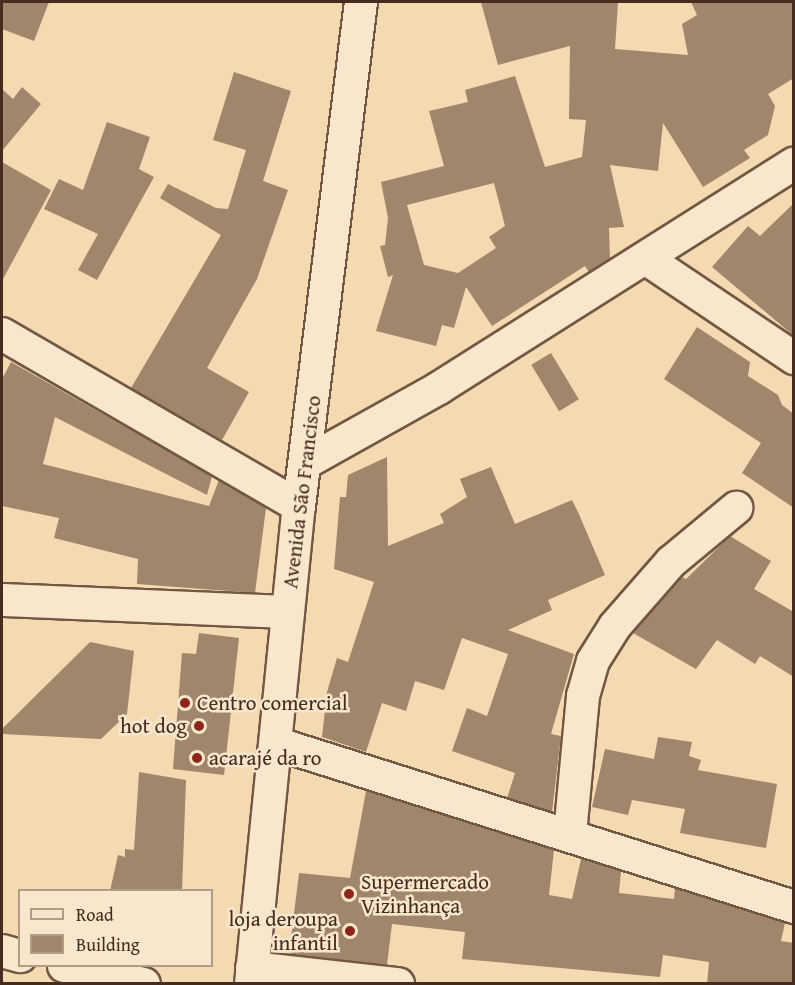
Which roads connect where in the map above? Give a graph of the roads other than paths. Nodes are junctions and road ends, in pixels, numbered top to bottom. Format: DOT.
graph roads {
  1 [pos="361,2"];
  2 [pos="794,164"];
  3 [pos="648,260"];
  4 [pos="2,334"];
  5 [pos="794,358"];
  6 [pos="305,463"];
  7 [pos="299,506"];
  8 [pos="736,508"];
  9 [pos="2,600"];
  10 [pos="288,612"];
  11 [pos="278,744"];
  12 [pos="570,834"];
  13 [pos="794,906"];
  14 [pos="2,951"];
  15 [pos="18,955"];
  16 [pos="68,967"];
  17 [pos="251,976"];
  18 [pos="144,984"];
  19 [pos="398,984"];
  1 -- 6 [label="street, Avenida São Francisco"];
  2 -- 3 [label="street"];
  3 -- 5 [label="street"];
  3 -- 6 [label="street"];
  4 -- 7 [label="street"];
  6 -- 7 [label="street, Avenida São Francisco"];
  7 -- 10 [label="street, Avenida São Francisco"];
  8 -- 12 [label="street"];
  9 -- 10 [label="street"];
  10 -- 11 [label="street, Avenida São Francisco"];
  11 -- 12 [label="street"];
  11 -- 17 [label="street, Avenida São Francisco"];
  12 -- 13 [label="street"];
  14 -- 15 [label="street"];
  16 -- 18 [label="street"];
  17 -- 19 [label="street"];
}
